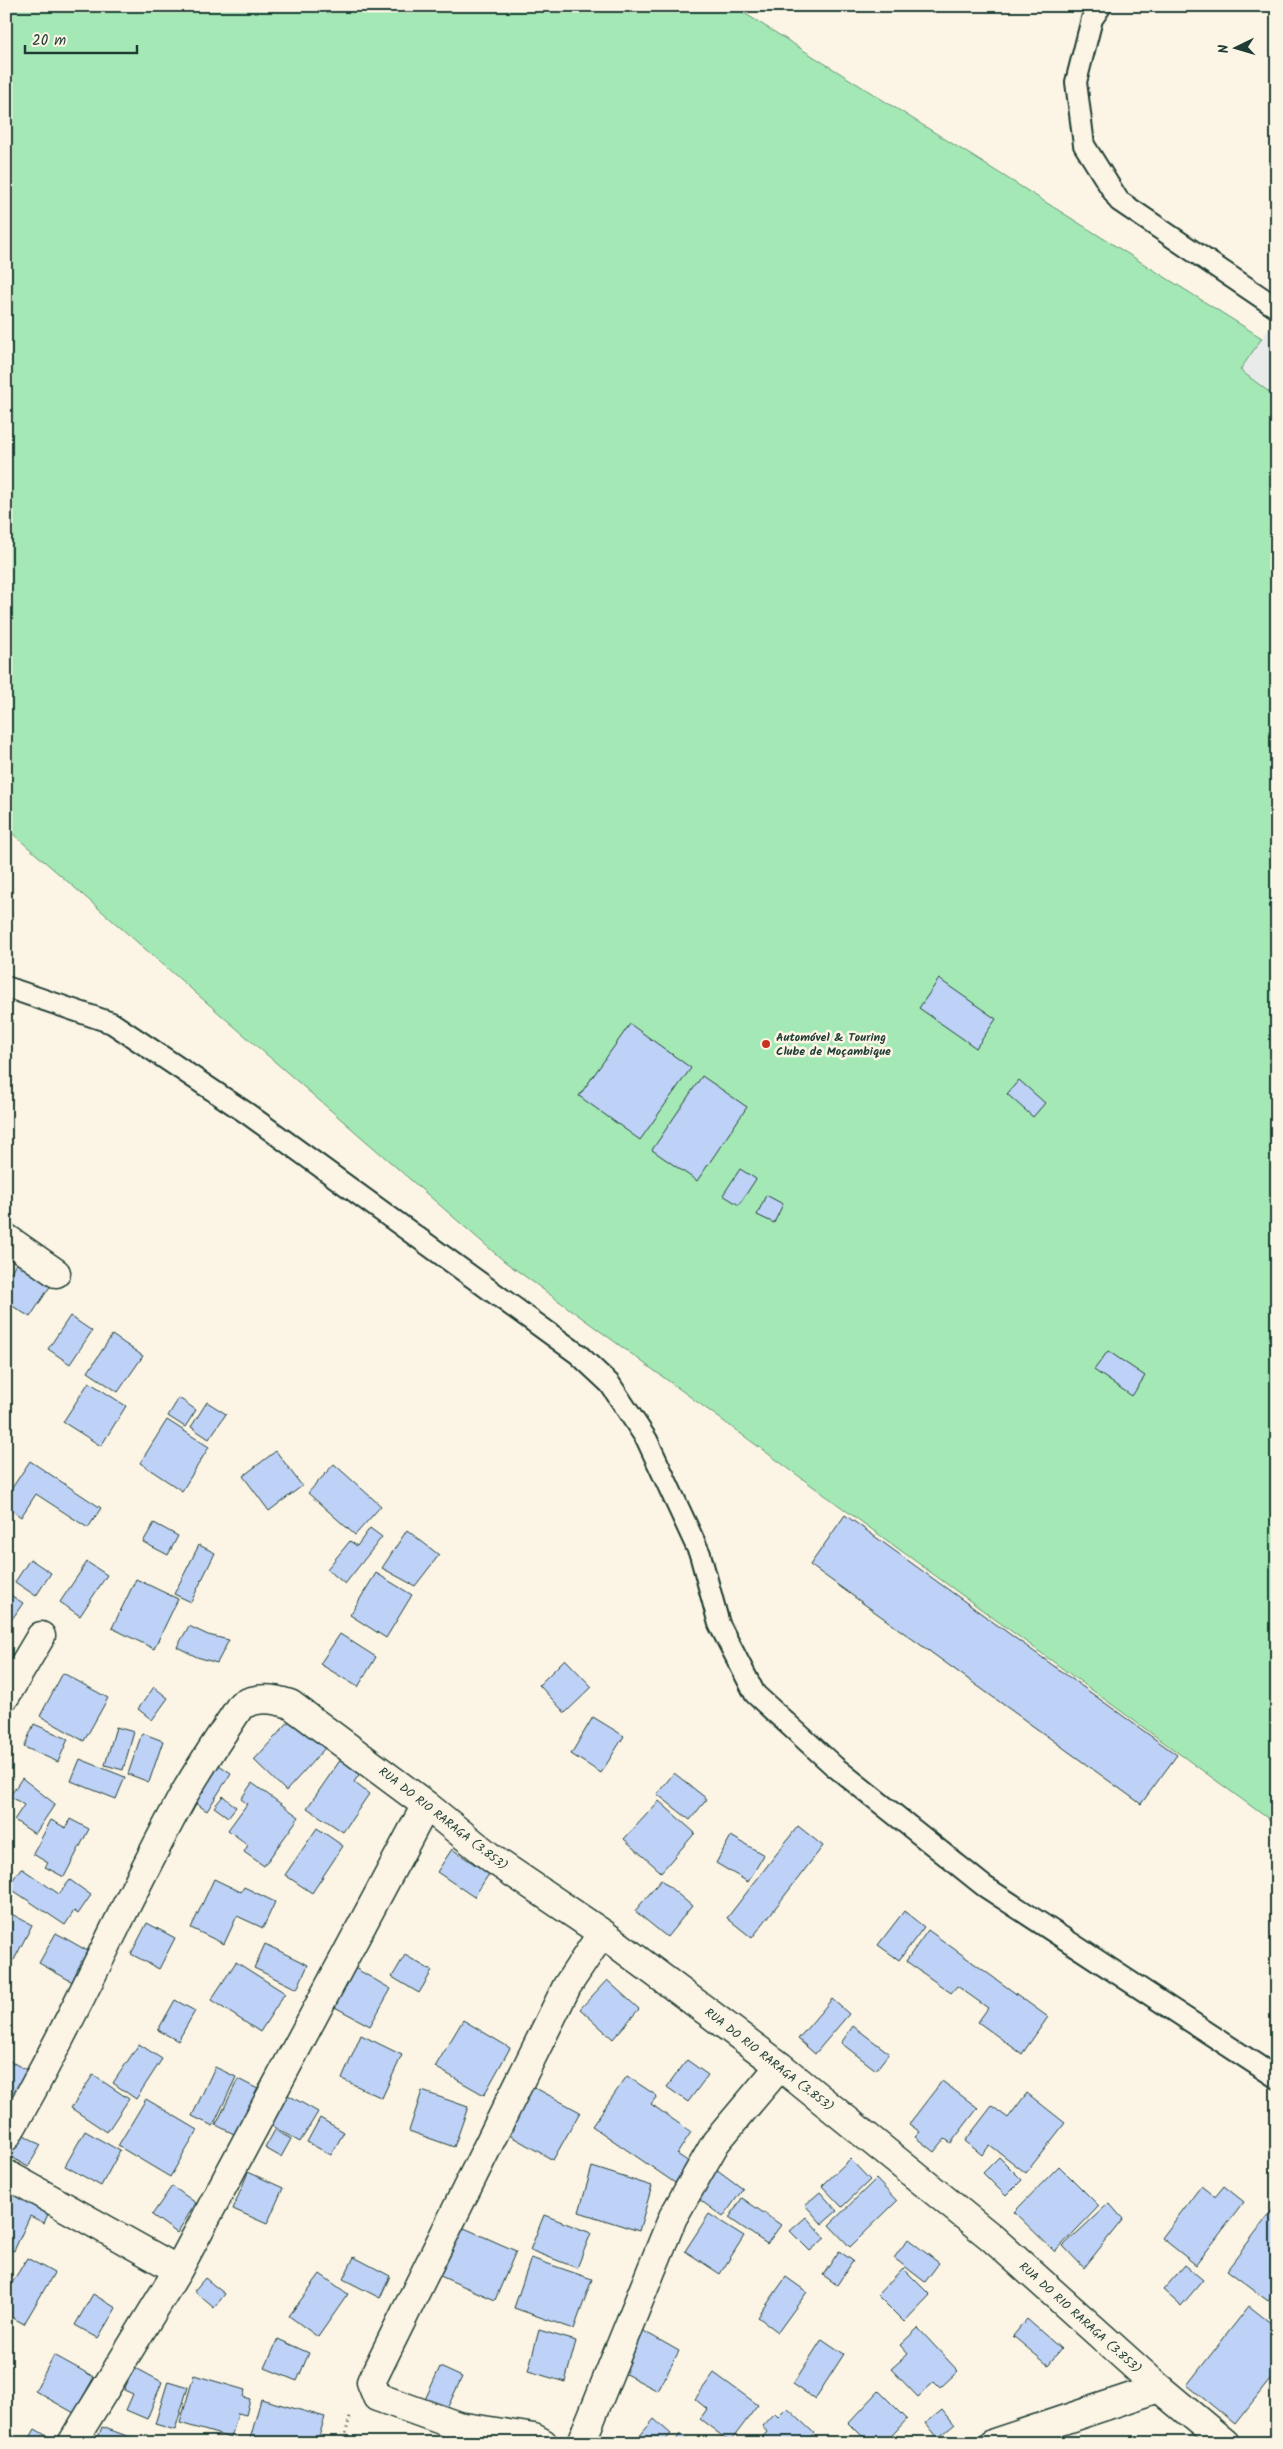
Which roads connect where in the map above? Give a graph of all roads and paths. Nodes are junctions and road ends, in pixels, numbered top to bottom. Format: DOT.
graph roads {
  1 [pos="1101,6"];
  2 [pos="1277,308"];
  3 [pos="6,987"];
  4 [pos="6,1238"];
  5 [pos="56,1273"];
  6 [pos="41,1636"];
  7 [pos="6,1695"];
  8 [pos="426,1805"];
  9 [pos="602,1933"];
  10 [pos="780,2066"];
  11 [pos="1277,2078"];
  12 [pos="6,2137"];
  13 [pos="6,2174"];
  14 [pos="178,2270"];
  15 [pos="1159,2388"];
  16 [pos="72,2443"];
  17 [pos="543,2443"];
  18 [pos="581,2443"];
  19 [pos="994,2443"];
  20 [pos="1225,2443"];
  1 -- 2 [label="lane"];
  3 -- 11 [label="lane"];
  4 -- 5 [label="street"];
  6 -- 7 [label="street"];
  8 -- 9 [label="street, RUA DO RIO RARAGA (3.853)"];
  8 -- 12 [label="street, RUA DO RIO RARAGA (3.853)"];
  8 -- 14 [label="street"];
  9 -- 10 [label="street, RUA DO RIO RARAGA (3.853)"];
  9 -- 17 [label="street"];
  10 -- 15 [label="street, RUA DO RIO RARAGA (3.853)"];
  10 -- 18 [label="street"];
  13 -- 14 [label="street"];
  14 -- 16 [label="street"];
  15 -- 19 [label="street"];
  15 -- 20 [label="street, RUA DO RIO RARAGA (3.853)"];
}
